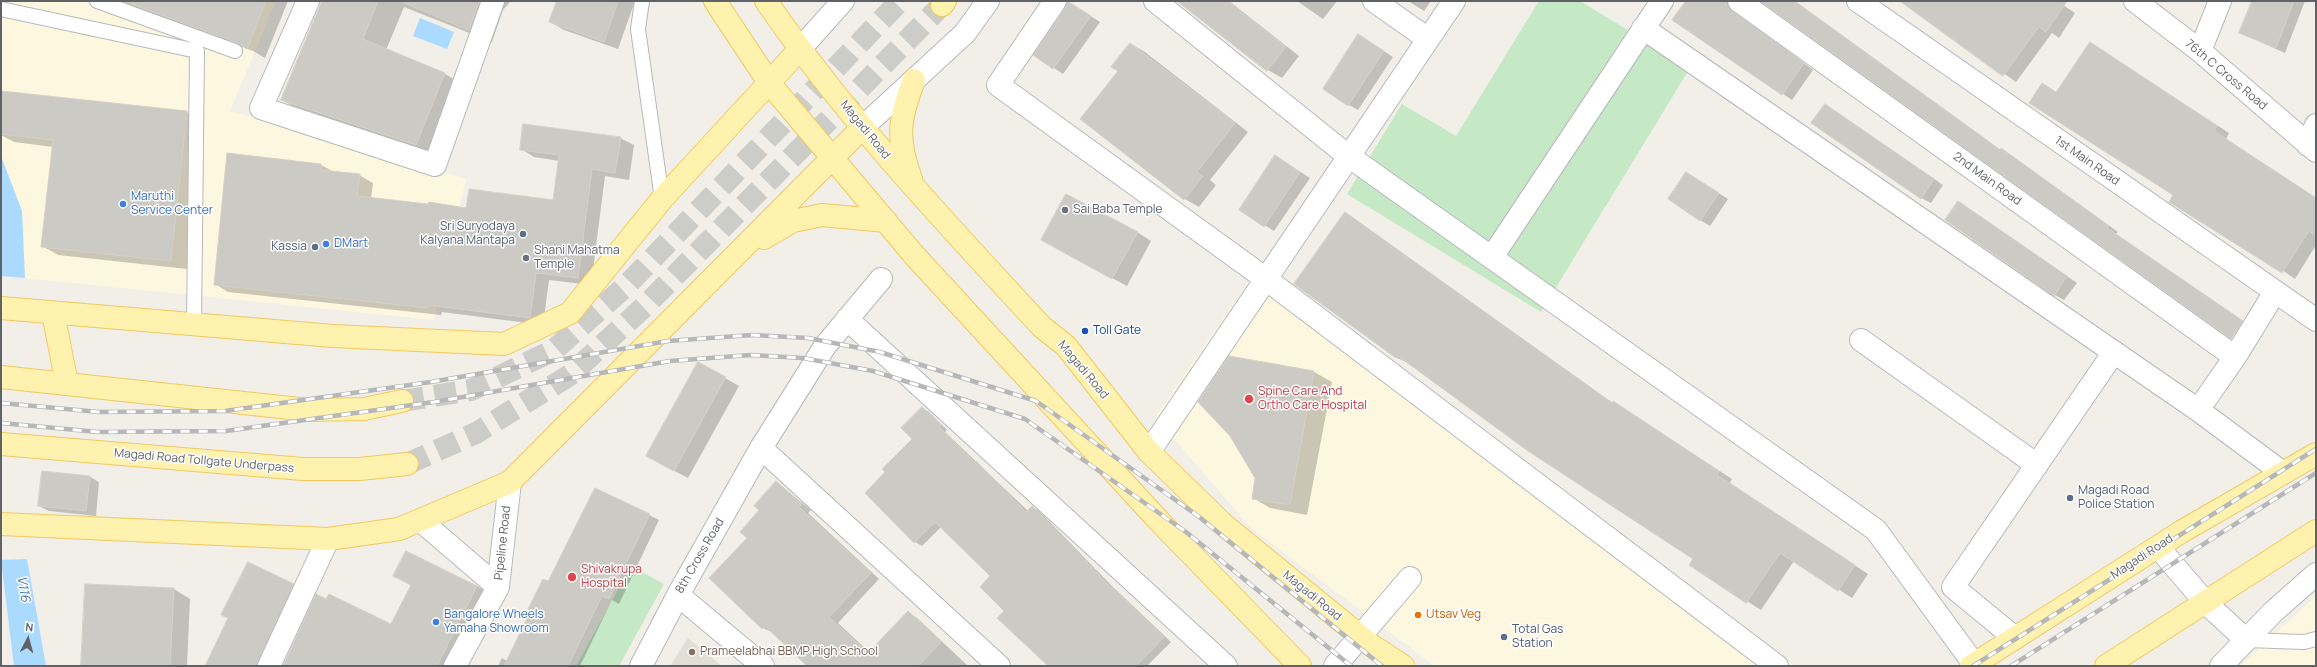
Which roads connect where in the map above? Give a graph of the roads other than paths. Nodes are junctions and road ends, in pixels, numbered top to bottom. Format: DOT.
graph roads {
  1 [pos="97,1"];
  2 [pos="308,1"];
  3 [pos="493,1"];
  4 [pos="642,1"];
  5 [pos="715,1"];
  6 [pos="766,1"];
  7 [pos="843,1"];
  8 [pos="988,1"];
  9 [pos="1055,1"];
  10 [pos="1155,1"];
  11 [pos="1374,1"];
  12 [pos="1454,1"];
  13 [pos="1662,1"];
  14 [pos="1739,1"];
  15 [pos="1858,1"];
  16 [pos="2134,1"];
  17 [pos="2220,1"];
  18 [pos="1,9"];
  19 [pos="1643,28"];
  20 [pos="1428,39"];
  21 [pos="800,50"];
  22 [pos="235,51"];
  23 [pos="2200,51"];
  24 [pos="914,80"];
  25 [pos="770,84"];
  26 [pos="2316,125"];
  27 [pos="862,128"];
  28 [pos="2312,148"];
  29 [pos="1350,156"];
  30 [pos="832,160"];
  31 [pos="915,188"];
  32 [pos="662,199"];
  33 [pos="886,222"];
  34 [pos="740,252"];
  35 [pos="1492,256"];
  36 [pos="881,279"];
  37 [pos="1266,279"];
  38 [pos="2275,292"];
  39 [pos="8,308"];
  40 [pos="47,313"];
  41 [pos="847,319"];
  42 [pos="2316,320"];
  43 [pos="194,326"];
  44 [pos="1861,340"];
  45 [pos="2114,352"];
  46 [pos="2234,357"];
  47 [pos="1,377"];
  48 [pos="67,384"];
  49 [pos="402,401"];
  50 [pos="2198,410"];
  51 [pos="1,444"];
  52 [pos="761,448"];
  53 [pos="1149,452"];
  54 [pos="2316,454"];
  55 [pos="407,464"];
  56 [pos="2037,465"];
  57 [pos="2283,473"];
  58 [pos="510,482"];
  59 [pos="421,521"];
  60 [pos="1,524"];
  61 [pos="2316,531"];
  62 [pos="328,539"];
  63 [pos="2158,546"];
  64 [pos="2316,574"];
  65 [pos="1410,578"];
  66 [pos="498,587"];
  67 [pos="678,594"];
  68 [pos="2206,603"];
  69 [pos="1361,636"];
  70 [pos="2015,638"];
  71 [pos="2316,639"];
  72 [pos="2246,640"];
  73 [pos="1972,665"];
  74 [pos="269,666"];
  75 [pos="455,666"];
  76 [pos="641,666"];
  77 [pos="763,666"];
  78 [pos="999,666"];
  79 [pos="1226,666"];
  80 [pos="1300,666"];
  81 [pos="1335,666"];
  82 [pos="1403,666"];
  83 [pos="1777,666"];
  84 [pos="2106,666"];
  85 [pos="2221,666"];
  1 -- 22 [label="lane"];
  2 -- 3 [label="street"];
  4 -- 32 [label="lane"];
  5 -- 25 [label="main road"];
  6 -- 21 [label="main road, Magadi Road"];
  7 -- 21 [label="street"];
  8 -- 24 [label="street"];
  9 -- 37 [label="street"];
  10 -- 29 [label="street"];
  11 -- 20 [label="street"];
  12 -- 20 [label="street"];
  13 -- 19 [label="street"];
  14 -- 46 [label="street, 2nd Main Road"];
  15 -- 38 [label="street, 1st Main Road"];
  16 -- 23 [label="street, 76th C Cross Road"];
  17 -- 23 [label="street"];
  18 -- 43 [label="lane"];
  19 -- 35 [label="street"];
  19 -- 45 [label="street"];
  20 -- 29 [label="street"];
  21 -- 25 [label="main road"];
  21 -- 27 [label="main road, Magadi Road"];
  23 -- 28 [label="street, 76th C Cross Road"];
  24 -- 27 [label="street"];
  24 -- 31 [label="main road"];
  25 -- 30 [label="main road"];
  25 -- 32 [label="main road"];
  26 -- 28 [label="street"];
  27 -- 30 [label="main road"];
  27 -- 31 [label="main road, Magadi Road"];
  29 -- 35 [label="street"];
  29 -- 37 [label="street"];
  30 -- 33 [label="main road"];
  30 -- 34 [label="main road"];
  31 -- 53 [label="main road, Magadi Road"];
  32 -- 43 [label="main road"];
  33 -- 34 [label="main road"];
  33 -- 80 [label="main road"];
  34 -- 58 [label="main road"];
  35 -- 73 [label="street"];
  36 -- 41 [label="street, 8th Cross Road"];
  37 -- 53 [label="street"];
  37 -- 83 [label="street"];
  38 -- 42 [label="street, 1st Main Road"];
  38 -- 46 [label="street"];
  39 -- 40 [label="main road"];
  40 -- 43 [label="main road"];
  40 -- 48 [label="main road"];
  41 -- 52 [label="street, 8th Cross Road"];
  41 -- 79 [label="street"];
  44 -- 56 [label="street"];
  45 -- 50 [label="street"];
  45 -- 56 [label="street"];
  46 -- 50 [label="street"];
  47 -- 48 [label="main road"];
  48 -- 49 [label="main road"];
  50 -- 57 [label="street"];
  51 -- 55 [label="main road, Magadi Road Tollgate Underpass"];
  52 -- 67 [label="street, 8th Cross Road"];
  52 -- 78 [label="street"];
  53 -- 69 [label="main road, Magadi Road"];
  54 -- 57 [label="main road, Magadi Road"];
  56 -- 70 [label="street"];
  57 -- 63 [label="main road, Magadi Road"];
  58 -- 59 [label="main road"];
  58 -- 66 [label="street, Pipeline Road"];
  59 -- 62 [label="main road"];
  59 -- 66 [label="street"];
  60 -- 62 [label="main road"];
  61 -- 68 [label="main road"];
  62 -- 74 [label="street"];
  63 -- 68 [label="street"];
  63 -- 70 [label="main road, Magadi Road"];
  64 -- 72 [label="street"];
  65 -- 69 [label="street"];
  66 -- 75 [label="street, Pipeline Road"];
  67 -- 76 [label="street, 8th Cross Road"];
  67 -- 77 [label="street"];
  68 -- 72 [label="street"];
  68 -- 84 [label="main road"];
  69 -- 81 [label="street"];
  69 -- 82 [label="main road, Magadi Road"];
  70 -- 73 [label="main road, Magadi Road"];
  71 -- 72 [label="lane"];
  72 -- 85 [label="street"];
}
